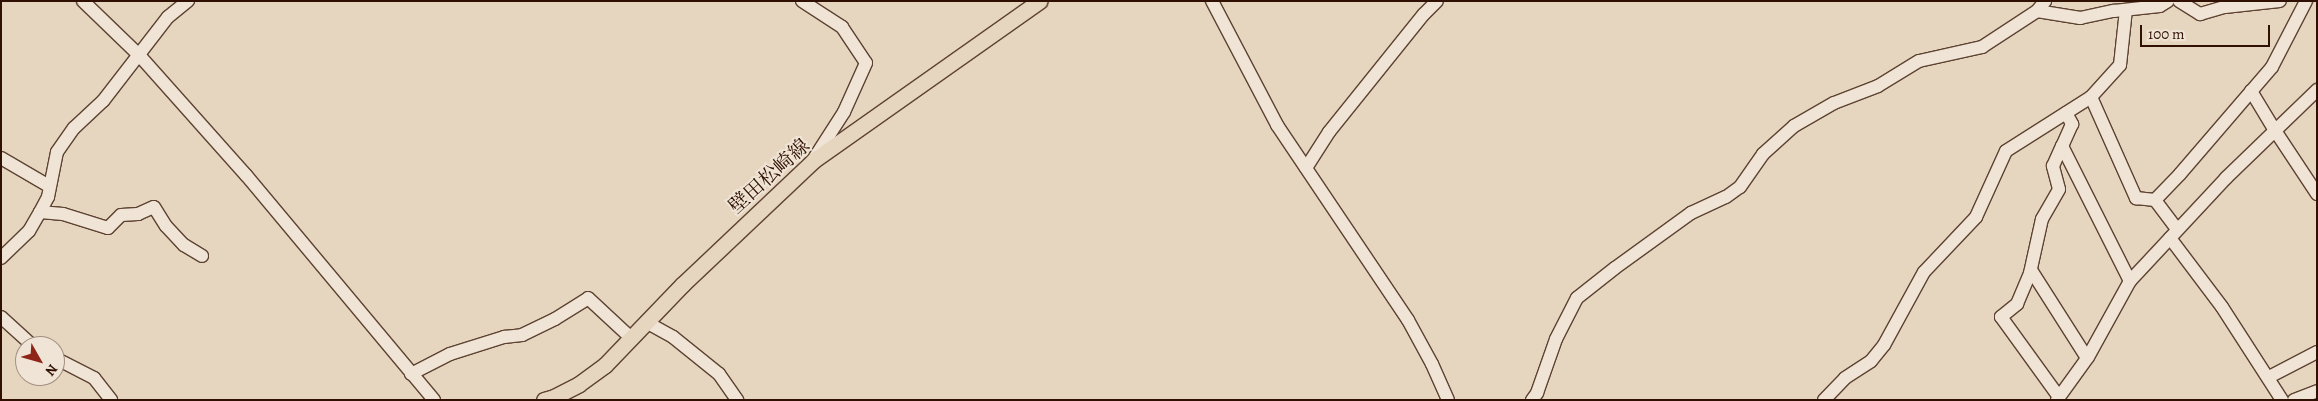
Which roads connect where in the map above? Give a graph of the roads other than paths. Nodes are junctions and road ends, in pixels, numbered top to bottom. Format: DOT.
graph roads {
  1 [pos="83,1"];
  2 [pos="188,1"];
  3 [pos="802,1"];
  4 [pos="1039,1"];
  5 [pos="1212,1"];
  6 [pos="1437,1"];
  7 [pos="2168,1"];
  8 [pos="2179,1"];
  9 [pos="2280,1"];
  10 [pos="2306,1"];
  11 [pos="2041,6"];
  12 [pos="2126,10"];
  13 [pos="139,54"];
  14 [pos="2317,90"];
  15 [pos="2251,91"];
  16 [pos="2091,97"];
  17 [pos="2066,112"];
  18 [pos="2274,129"];
  19 [pos="2062,146"];
  20 [pos="1,158"];
  21 [pos="814,160"];
  22 [pos="1306,168"];
  23 [pos="50,186"];
  24 [pos="2317,194"];
  25 [pos="2156,200"];
  26 [pos="40,212"];
  27 [pos="2174,233"];
  28 [pos="202,256"];
  29 [pos="1,258"];
  30 [pos="2031,270"];
  31 [pos="2130,281"];
  32 [pos="1,317"];
  33 [pos="646,322"];
  34 [pos="22,336"];
  35 [pos="631,338"];
  36 [pos="2317,352"];
  37 [pos="2086,358"];
  38 [pos="65,363"];
  39 [pos="411,374"];
  40 [pos="2269,377"];
  41 [pos="2317,391"];
  42 [pos="2058,399"];
  43 [pos="111,400"];
  44 [pos="434,400"];
  45 [pos="544,400"];
  46 [pos="738,400"];
  47 [pos="1448,400"];
  48 [pos="1532,400"];
  49 [pos="1824,400"];
  50 [pos="2282,400"];
  51 [pos="2294,400"];
  1 -- 13 [label="street"];
  2 -- 13 [label="street"];
  3 -- 21 [label="street"];
  4 -- 21 [label="main road, 壁田松崎線"];
  5 -- 22 [label="street"];
  6 -- 22 [label="street"];
  7 -- 12 [label="street"];
  8 -- 9 [label="street"];
  10 -- 15 [label="street"];
  11 -- 12 [label="street"];
  11 -- 48 [label="street"];
  12 -- 16 [label="street"];
  13 -- 23 [label="street"];
  13 -- 39 [label="street"];
  14 -- 18 [label="street"];
  15 -- 18 [label="street"];
  15 -- 25 [label="street"];
  16 -- 17 [label="street"];
  16 -- 25 [label="street"];
  17 -- 19 [label="street"];
  17 -- 49 [label="street"];
  18 -- 24 [label="street"];
  18 -- 27 [label="street"];
  19 -- 30 [label="street"];
  19 -- 31 [label="street"];
  20 -- 23 [label="street"];
  21 -- 33 [label="main road, 壁田松崎線"];
  22 -- 47 [label="street"];
  23 -- 26 [label="street"];
  25 -- 27 [label="street"];
  26 -- 28 [label="street"];
  26 -- 29 [label="street"];
  27 -- 31 [label="street"];
  27 -- 40 [label="street"];
  30 -- 37 [label="street"];
  30 -- 42 [label="street"];
  31 -- 37 [label="street"];
  32 -- 34 [label="street"];
  33 -- 35 [label="main road, 壁田松崎線"];
  33 -- 46 [label="street"];
  35 -- 39 [label="street"];
  35 -- 45 [label="main road, 壁田松崎線"];
  36 -- 40 [label="street"];
  37 -- 42 [label="street"];
  38 -- 43 [label="street"];
  39 -- 44 [label="street"];
  40 -- 50 [label="street"];
  41 -- 51 [label="street"];
}
